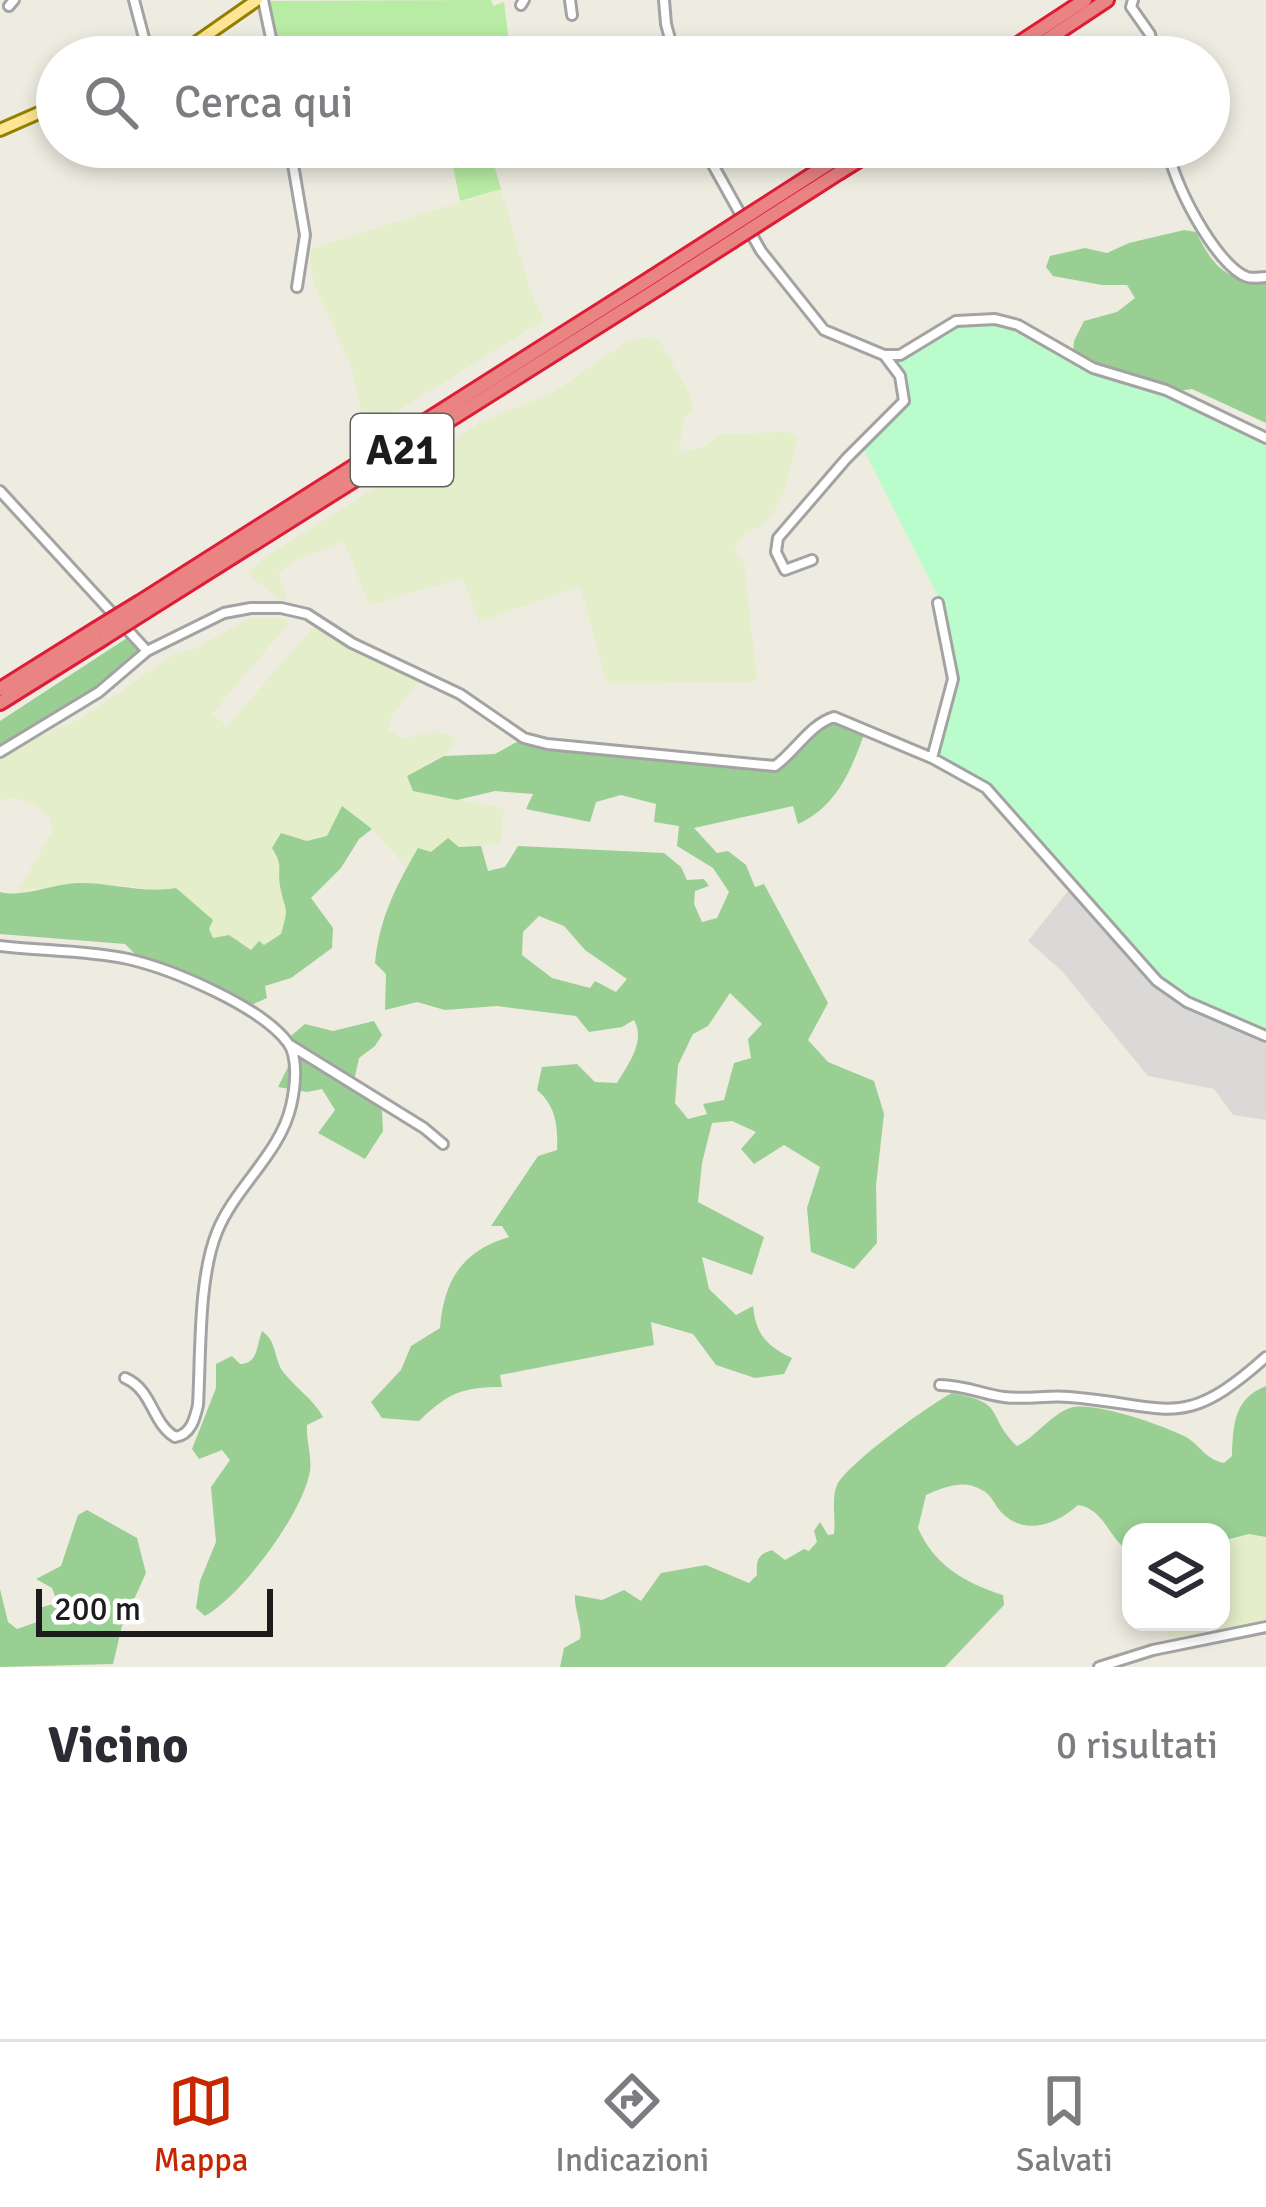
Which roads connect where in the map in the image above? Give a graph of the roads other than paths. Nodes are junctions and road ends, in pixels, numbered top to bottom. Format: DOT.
graph roads {
  1 [pos="134,0"];
  2 [pos="260,0"];
  3 [pos="570,0"];
  4 [pos="664,0"];
  5 [pos="1085,0"];
  6 [pos="1107,0"];
  7 [pos="1133,0"];
  8 [pos="572,15"];
  9 [pos="143,36"];
  10 [pos="206,36"];
  11 [pos="269,36"];
  12 [pos="669,36"];
  13 [pos="1030,36"];
  14 [pos="1053,36"];
  15 [pos="1150,36"];
  16 [pos="36,114"];
  17 [pos="0,130"];
  18 [pos="294,168"];
  19 [pos="715,168"];
  20 [pos="834,168"];
  21 [pos="1172,168"];
  22 [pos="1266,277"];
  23 [pos="297,287"];
  24 [pos="884,356"];
  25 [pos="1266,438"];
  26 [pos="0,491"];
  27 [pos="812,560"];
  28 [pos="938,603"];
  29 [pos="100,633"];
  30 [pos="147,651"];
  31 [pos="0,689"];
  32 [pos="0,703"];
  33 [pos="0,752"];
  34 [pos="932,758"];
  35 [pos="0,946"];
  36 [pos="1266,1036"];
  37 [pos="289,1044"];
  38 [pos="442,1144"];
  39 [pos="1266,1357"];
  40 [pos="125,1378"];
  41 [pos="940,1385"];
  42 [pos="1266,1627"];
  43 [pos="1099,1667"];
  1 -- 9 [label="street"];
  2 -- 10 [label="main road"];
  2 -- 11 [label="street"];
  3 -- 8 [label="street"];
  4 -- 12 [label="street"];
  5 -- 13 [label="highway"];
  6 -- 14 [label="highway"];
  7 -- 15 [label="street"];
  16 -- 17 [label="main road"];
  18 -- 23 [label="street"];
  19 -- 24 [label="street"];
  20 -- 29 [label="highway, A21, bridge"];
  21 -- 22 [label="street"];
  24 -- 25 [label="street"];
  24 -- 27 [label="street"];
  26 -- 30 [label="street"];
  28 -- 34 [label="street"];
  29 -- 31 [label="highway, A21"];
  29 -- 32 [label="highway, A21"];
  30 -- 33 [label="street"];
  30 -- 34 [label="street"];
  34 -- 36 [label="street"];
  35 -- 37 [label="street"];
  37 -- 38 [label="street"];
  37 -- 40 [label="street"];
  39 -- 41 [label="street"];
  42 -- 43 [label="street"];
}
